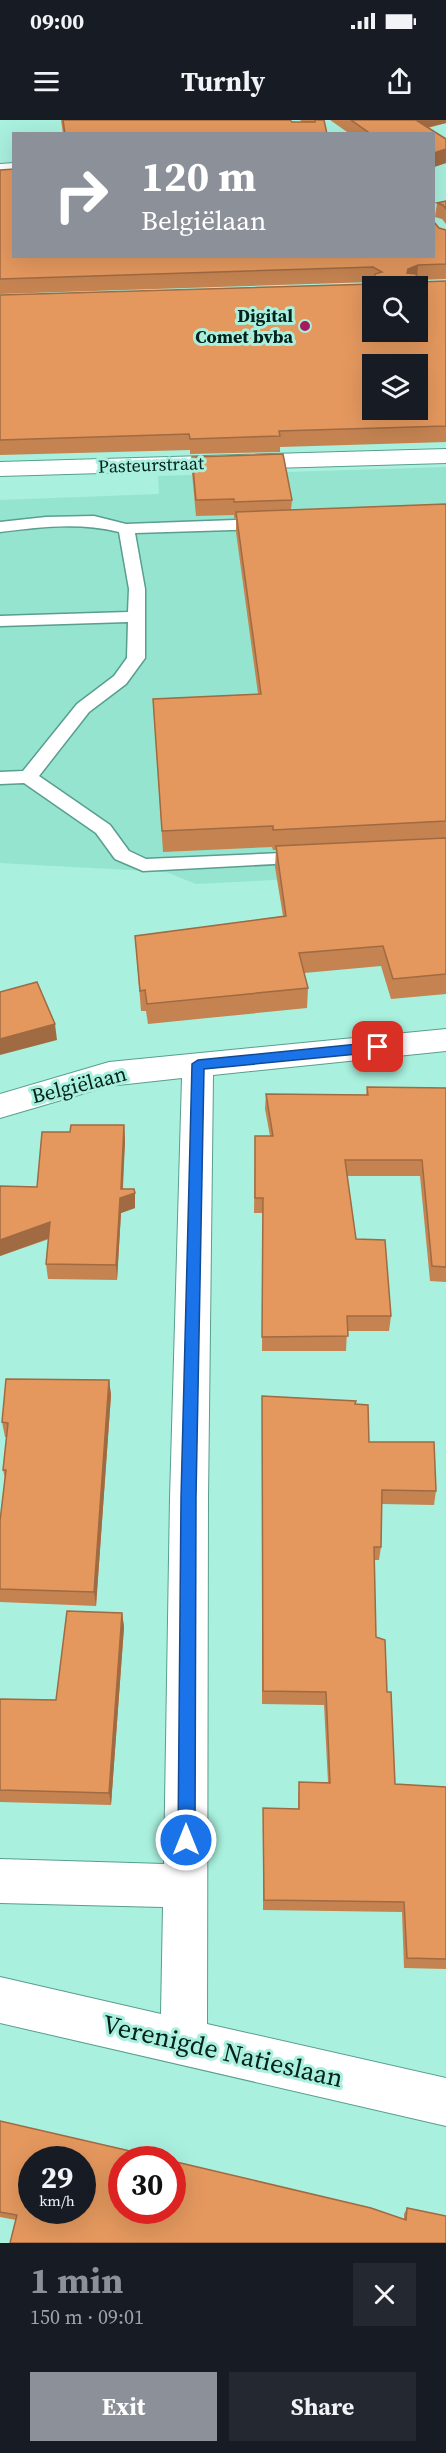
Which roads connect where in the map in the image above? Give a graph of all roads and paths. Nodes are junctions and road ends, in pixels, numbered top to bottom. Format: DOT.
graph roads {
  1 [pos="446,456"];
  2 [pos="0,469"];
  3 [pos="280,523"];
  4 [pos="0,527"];
  5 [pos="126,529"];
  6 [pos="138,617"];
  7 [pos="0,621"];
  8 [pos="28,777"];
  9 [pos="0,778"];
  10 [pos="327,857"];
  11 [pos="446,1040"];
  12 [pos="198,1064"];
  13 [pos="0,1106"];
  14 [pos="0,1881"];
  15 [pos="186,1886"];
  16 [pos="0,2000"];
  17 [pos="184,2043"];
  18 [pos="446,2102"];
  1 -- 2 [label="street, Pasteurstraat"];
  3 -- 5 [label="lane"];
  4 -- 5 [label="lane"];
  5 -- 6 [label="lane"];
  6 -- 7 [label="lane"];
  6 -- 8 [label="lane"];
  8 -- 9 [label="lane"];
  8 -- 10 [label="lane"];
  11 -- 12 [label="street, Belgiëlaan"];
  12 -- 13 [label="street, Belgiëlaan"];
  12 -- 15 [label="street"];
  14 -- 15 [label="street"];
  15 -- 17 [label="street"];
  16 -- 17 [label="street, Verenigde Natieslaan"];
  17 -- 18 [label="street, Verenigde Natieslaan"];
}
